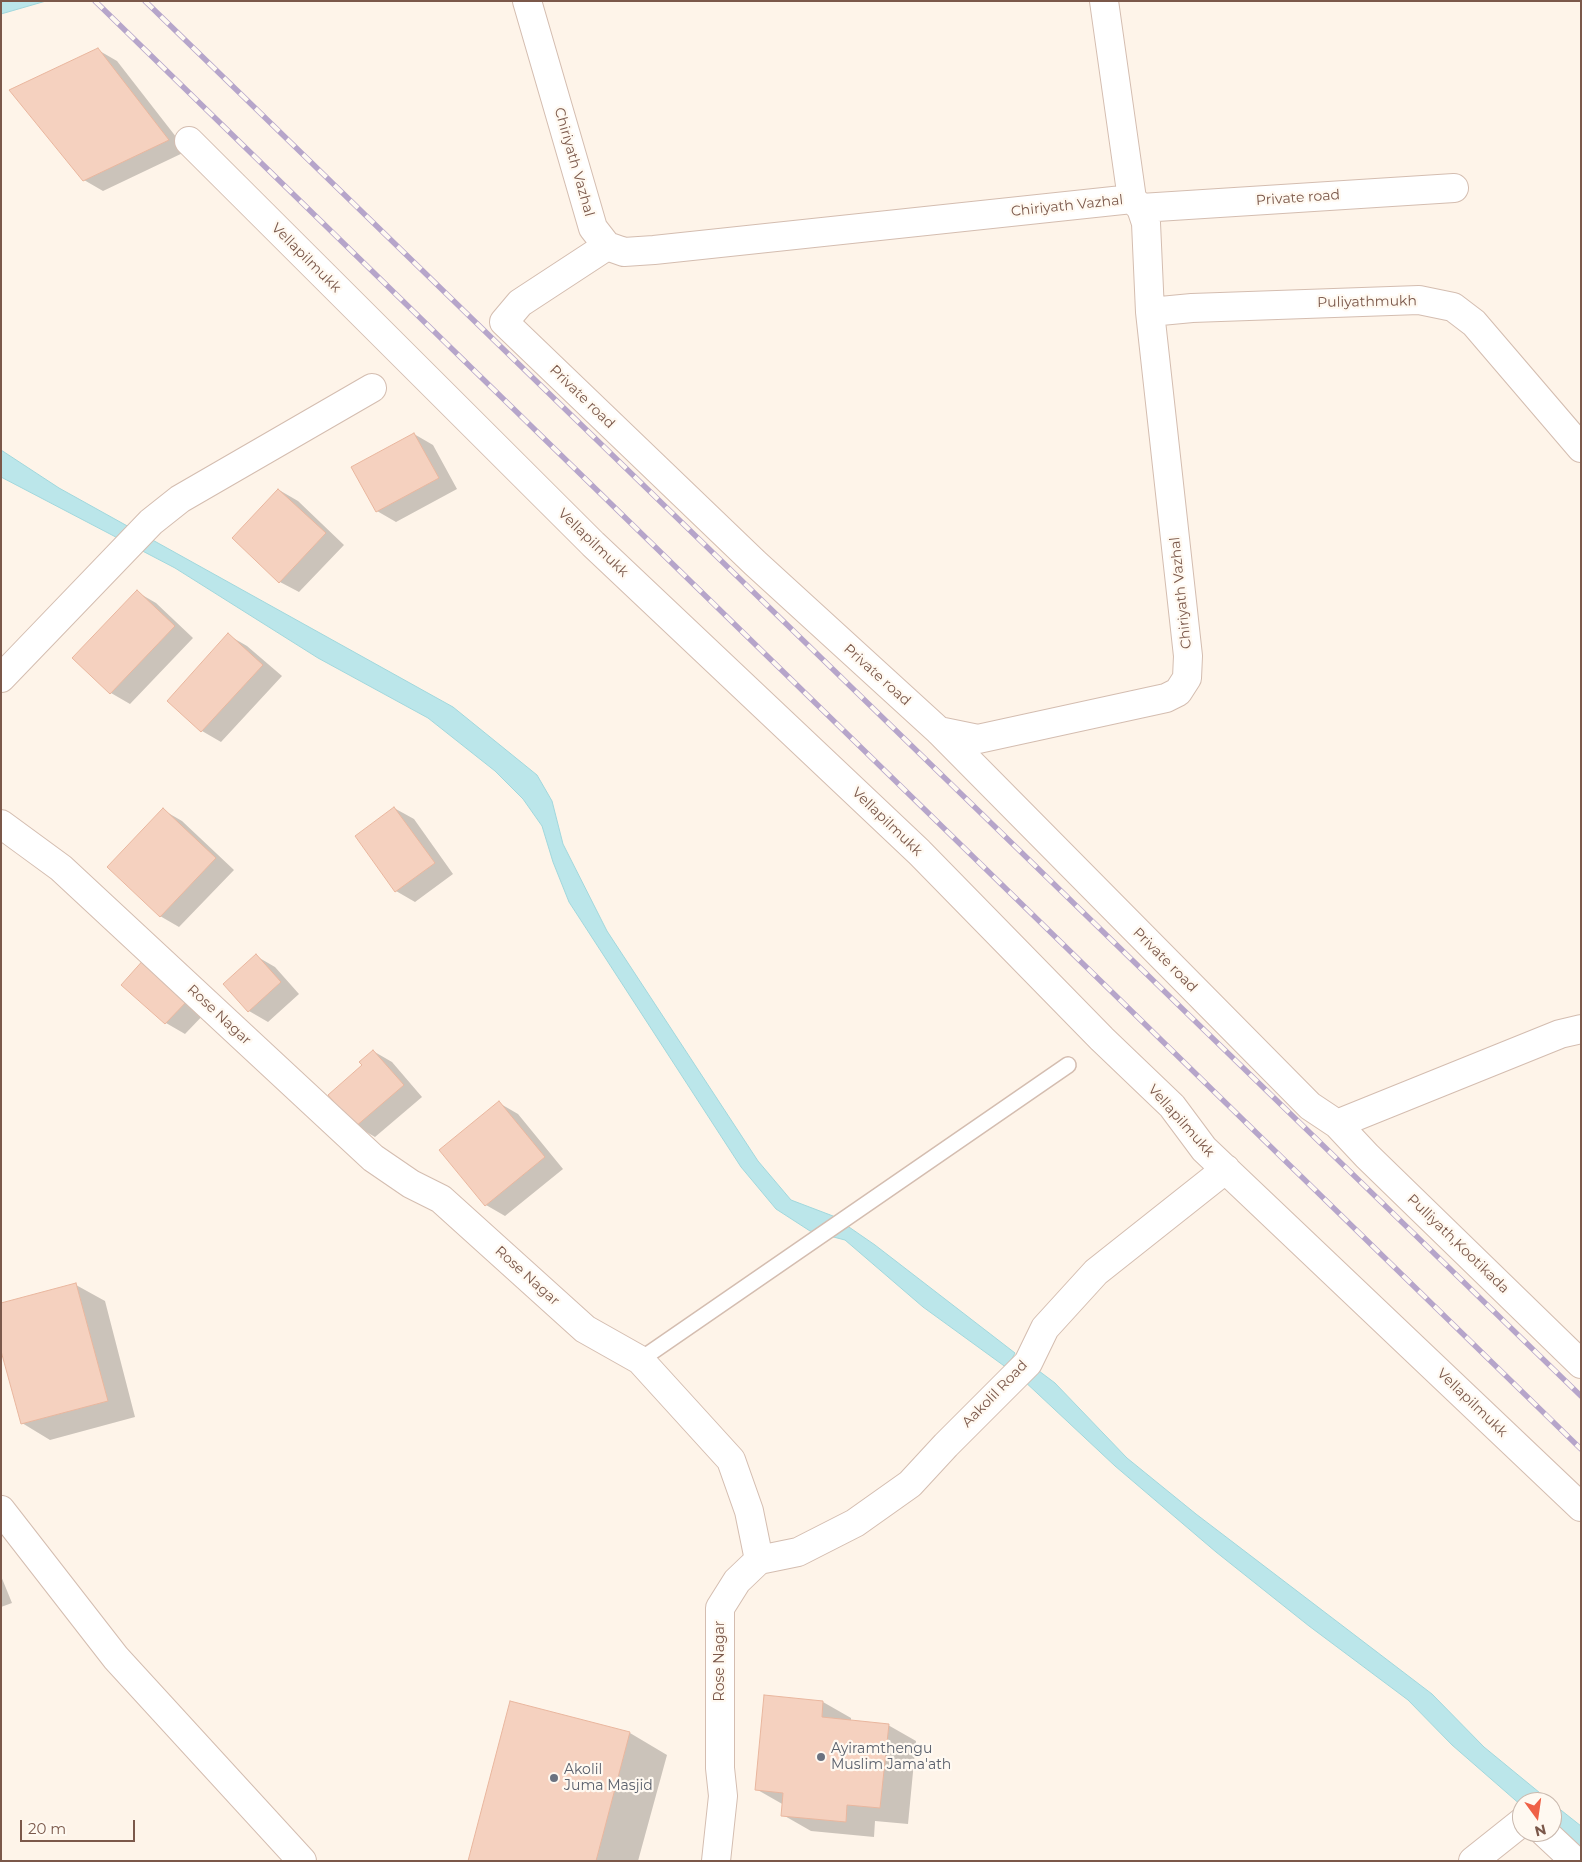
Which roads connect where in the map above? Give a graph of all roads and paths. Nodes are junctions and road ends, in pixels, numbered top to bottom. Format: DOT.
graph roads {
  1 [pos="527,1"];
  2 [pos="1104,1"];
  3 [pos="189,141"];
  4 [pos="1454,188"];
  5 [pos="1137,204"];
  6 [pos="607,246"];
  7 [pos="1150,312"];
  8 [pos="372,388"];
  9 [pos="1581,448"];
  10 [pos="1,678"];
  11 [pos="939,732"];
  12 [pos="1,824"];
  13 [pos="1581,1029"];
  14 [pos="1068,1065"];
  15 [pos="1336,1124"];
  16 [pos="1226,1169"];
  17 [pos="640,1360"];
  18 [pos="1581,1364"];
  19 [pos="1581,1507"];
  20 [pos="1,1510"];
  21 [pos="759,1560"];
  22 [pos="1512,1830"];
  23 [pos="1555,1842"];
  24 [pos="302,1861"];
  25 [pos="716,1861"];
  26 [pos="1473,1861"];
  27 [pos="1575,1861"];
  1 -- 6 [label="street, Chiriyath Vazhal"];
  2 -- 5 [label="street"];
  3 -- 16 [label="street, Vellapilmukk"];
  4 -- 5 [label="street, Private road"];
  5 -- 6 [label="street, Chiriyath Vazhal"];
  5 -- 7 [label="street, Chiriyath Vazhal"];
  6 -- 11 [label="street, Private road"];
  7 -- 9 [label="street, Puliyathmukh"];
  7 -- 11 [label="street, Chiriyath Vazhal"];
  8 -- 10 [label="street"];
  11 -- 15 [label="street, Private road"];
  12 -- 17 [label="street, Rose Nagar"];
  13 -- 15 [label="street"];
  14 -- 17 [label="lane"];
  15 -- 18 [label="street, Pulliyath,Kootikada"];
  16 -- 19 [label="street, Vellapilmukk"];
  16 -- 21 [label="street, Aakolil Road"];
  17 -- 21 [label="street, Rose Nagar"];
  20 -- 24 [label="street"];
  21 -- 25 [label="street, Rose Nagar"];
  22 -- 26 [label="street"];
  23 -- 27 [label="street"];
}
